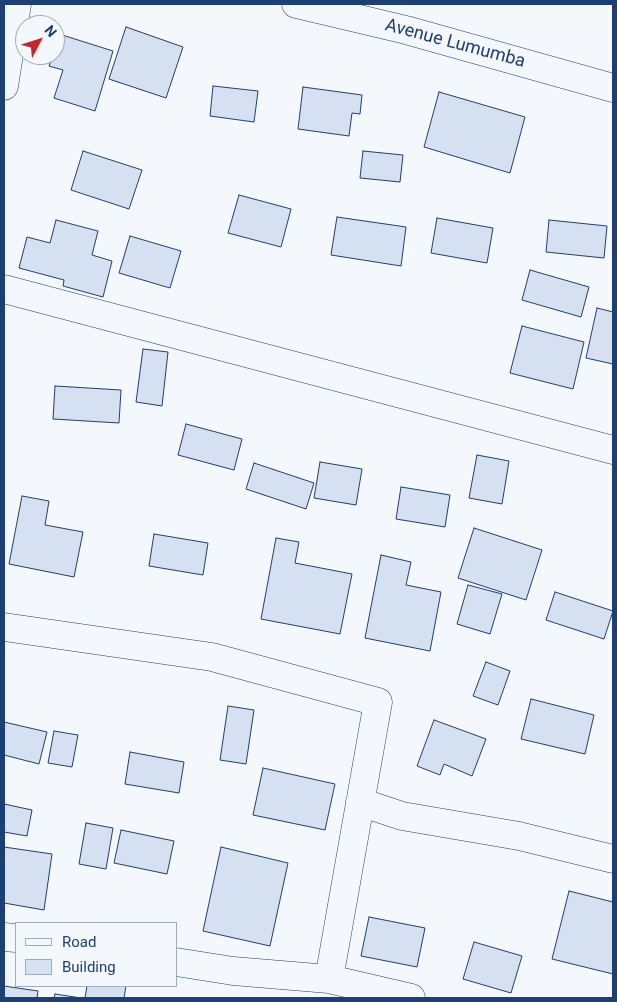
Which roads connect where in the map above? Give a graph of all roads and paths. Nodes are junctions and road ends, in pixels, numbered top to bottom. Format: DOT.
graph roads {
  1 [pos="17,4"];
  2 [pos="296,4"];
  3 [pos="4,86"];
  4 [pos="613,88"];
  5 [pos="4,289"];
  6 [pos="613,450"];
  7 [pos="4,627"];
  8 [pos="360,802"];
  9 [pos="613,859"];
  10 [pos="178,962"];
  11 [pos="329,979"];
  12 [pos="412,998"];
  1 -- 3 [label="street"];
  2 -- 4 [label="street, Avenue Lumumba"];
  5 -- 6 [label="street"];
  7 -- 8 [label="street"];
  8 -- 9 [label="street"];
  8 -- 11 [label="street"];
  10 -- 11 [label="street"];
  11 -- 12 [label="street"];
}
